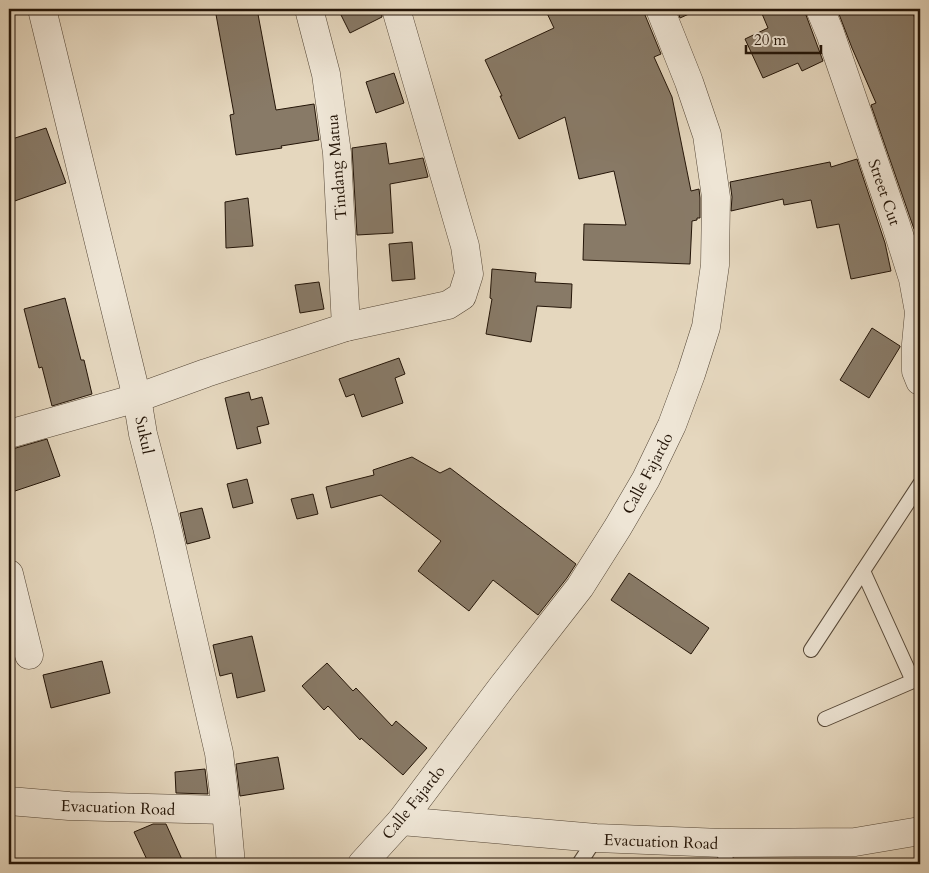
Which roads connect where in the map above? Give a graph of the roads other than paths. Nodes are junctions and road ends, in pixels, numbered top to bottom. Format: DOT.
graph roads {
  1 [pos="42,9"];
  2 [pos="309,9"];
  3 [pos="396,9"];
  4 [pos="660,9"];
  5 [pos="820,9"];
  6 [pos="346,327"];
  7 [pos="920,381"];
  8 [pos="137,398"];
  9 [pos="9,434"];
  10 [pos="920,484"];
  11 [pos="863,571"];
  12 [pos="9,574"];
  13 [pos="811,650"];
  14 [pos="29,655"];
  15 [pos="917,679"];
  16 [pos="825,719"];
  17 [pos="9,801"];
  18 [pos="226,810"];
  19 [pos="402,821"];
  20 [pos="920,831"];
  21 [pos="596,838"];
  22 [pos="857,853"];
  23 [pos="725,854"];
  24 [pos="231,864"];
  25 [pos="362,864"];
  26 [pos="579,864"];
  1 -- 8 [label="street, Sukul"];
  2 -- 6 [label="street, Tindang Matua"];
  3 -- 6 [label="street"];
  4 -- 19 [label="street, Calle Fajardo"];
  5 -- 7 [label="street, Street Cut"];
  6 -- 8 [label="street"];
  8 -- 9 [label="street"];
  8 -- 18 [label="street, Sukul"];
  10 -- 11 [label="lane"];
  11 -- 13 [label="lane"];
  11 -- 15 [label="lane"];
  12 -- 14 [label="street"];
  15 -- 16 [label="lane"];
  17 -- 18 [label="street, Evacuation Road"];
  18 -- 24 [label="street, Sukul"];
  19 -- 21 [label="street, Evacuation Road"];
  19 -- 25 [label="street, Calle Fajardo"];
  20 -- 22 [label="street, Evacuation Road"];
  21 -- 23 [label="street, Evacuation Road"];
  21 -- 26 [label="lane"];
  22 -- 23 [label="street, Evacuation Road"];
}
